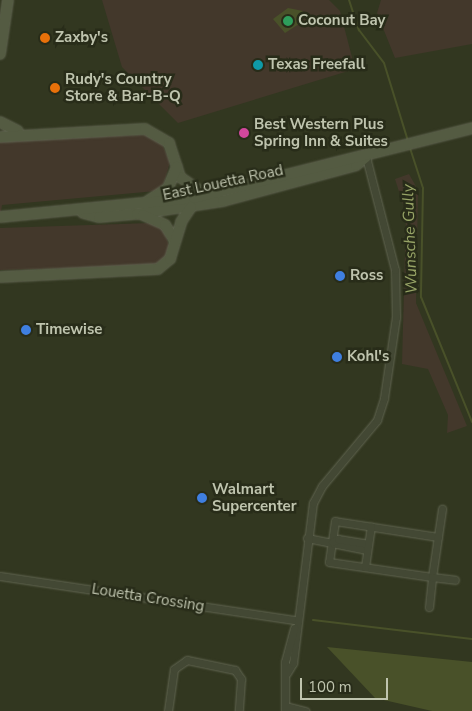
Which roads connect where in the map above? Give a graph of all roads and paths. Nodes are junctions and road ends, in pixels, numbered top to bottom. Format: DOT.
graph roads {
  1 [pos="8,0"];
  2 [pos="0,54"];
  3 [pos="0,122"];
  4 [pos="472,128"];
  5 [pos="24,133"];
  6 [pos="0,137"];
  7 [pos="366,157"];
  8 [pos="177,167"];
  9 [pos="253,185"];
  10 [pos="206,195"];
  11 [pos="244,197"];
  12 [pos="142,204"];
  13 [pos="191,207"];
  14 [pos="82,212"];
  15 [pos="137,214"];
  16 [pos="0,217"];
  17 [pos="175,241"];
  18 [pos="1,277"];
  19 [pos="442,509"];
  20 [pos="370,529"];
  21 [pos="438,537"];
  22 [pos="307,538"];
  23 [pos="332,542"];
  24 [pos="368,547"];
  25 [pos="365,567"];
  26 [pos="0,576"];
  27 [pos="432,577"];
  28 [pos="455,580"];
  29 [pos="428,607"];
  30 [pos="296,620"];
  31 [pos="285,708"];
  32 [pos="168,711"];
  33 [pos="239,711"];
  34 [pos="305,711"];
  1 -- 2 [label="main road"];
  3 -- 5 [label="main road"];
  4 -- 7 [label="main road, East Louetta Road"];
  5 -- 6 [label="main road"];
  5 -- 8 [label="main road"];
  7 -- 9 [label="main road, East Louetta Road"];
  7 -- 11 [label="main road, East Louetta Road"];
  7 -- 22 [label="street"];
  8 -- 10 [label="main road"];
  8 -- 12 [label="main road"];
  9 -- 10 [label="main road, East Louetta Road"];
  9 -- 11 [label="main road"];
  10 -- 12 [label="main road, East Louetta Road"];
  11 -- 13 [label="main road, East Louetta Road"];
  12 -- 14 [label="main road, East Louetta Road"];
  13 -- 15 [label="main road, East Louetta Road"];
  13 -- 17 [label="main road"];
  14 -- 15 [label="main road, East Louetta Road"];
  14 -- 16 [label="main road, East Louetta Road"];
  15 -- 17 [label="main road"];
  17 -- 18 [label="main road"];
  19 -- 21 [label="street"];
  20 -- 21 [label="street"];
  20 -- 23 [label="street"];
  20 -- 24 [label="street"];
  21 -- 27 [label="street"];
  22 -- 23 [label="street"];
  22 -- 30 [label="street"];
  23 -- 24 [label="street"];
  23 -- 25 [label="street"];
  24 -- 25 [label="street"];
  25 -- 27 [label="street"];
  26 -- 30 [label="street, Louetta Crossing"];
  27 -- 28 [label="street"];
  27 -- 29 [label="street"];
  30 -- 31 [label="street"];
  31 -- 34 [label="street"];
  32 -- 33 [label="street"];
}
